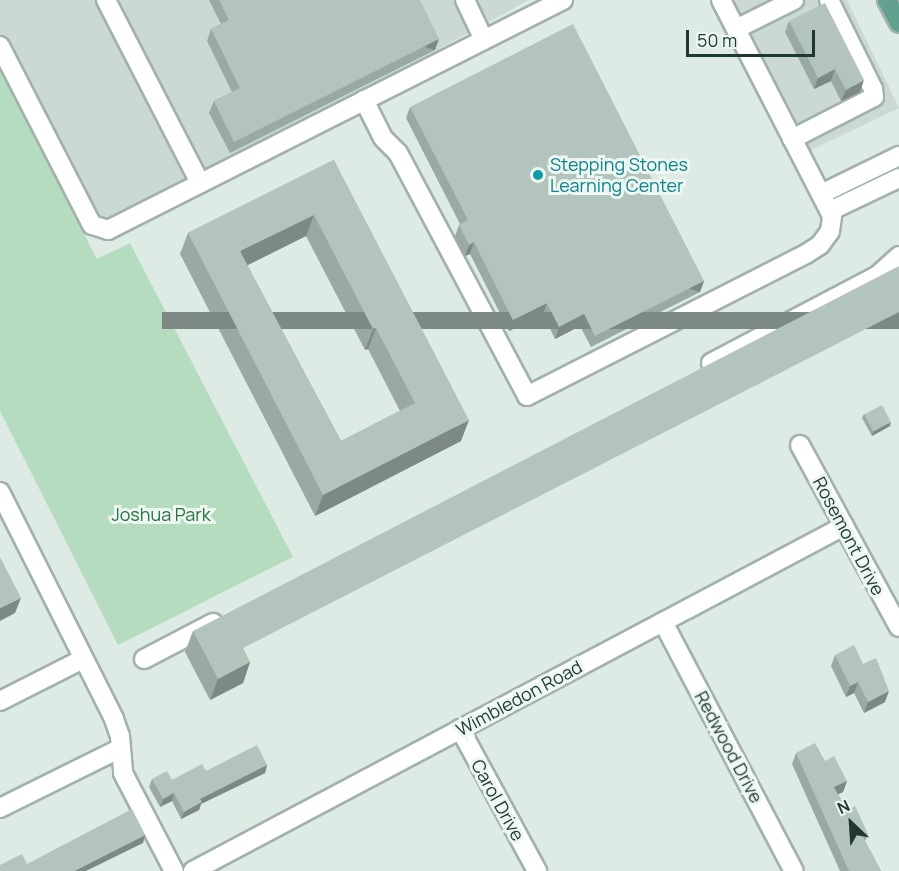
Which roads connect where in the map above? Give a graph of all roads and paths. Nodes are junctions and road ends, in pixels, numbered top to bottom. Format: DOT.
graph roads {
  1 [pos="106,0"];
  2 [pos="465,0"];
  3 [pos="563,0"];
  4 [pos="721,0"];
  5 [pos="794,0"];
  6 [pos="830,0"];
  7 [pos="887,0"];
  8 [pos="899,22"];
  9 [pos="736,29"];
  10 [pos="484,40"];
  11 [pos="0,46"];
  12 [pos="364,100"];
  13 [pos="792,139"];
  14 [pos="899,156"];
  15 [pos="899,178"];
  16 [pos="200,183"];
  17 [pos="821,194"];
  18 [pos="830,211"];
  19 [pos="899,256"];
  20 [pos="691,374"];
  21 [pos="800,445"];
  22 [pos="0,492"];
  23 [pos="844,526"];
  24 [pos="230,615"];
  25 [pos="663,622"];
  26 [pos="899,627"];
  27 [pos="83,659"];
  28 [pos="144,659"];
  29 [pos="0,700"];
  30 [pos="460,729"];
  31 [pos="121,748"];
  32 [pos="0,808"];
  33 [pos="174,871"];
  34 [pos="193,871"];
  35 [pos="537,871"];
  36 [pos="794,871"];
  1 -- 16 [label="street"];
  2 -- 10 [label="street"];
  3 -- 10 [label="street"];
  4 -- 9 [label="street"];
  5 -- 9 [label="street"];
  6 -- 13 [label="street"];
  7 -- 8 [label="main road"];
  9 -- 13 [label="street"];
  10 -- 12 [label="street"];
  11 -- 16 [label="street"];
  12 -- 16 [label="street"];
  12 -- 18 [label="street"];
  13 -- 17 [label="street"];
  14 -- 17 [label="street"];
  15 -- 18 [label="street"];
  17 -- 18 [label="street"];
  19 -- 20 [label="street"];
  21 -- 23 [label="street, Rosemont Drive"];
  22 -- 27 [label="street"];
  23 -- 25 [label="street, Wimbledon Road"];
  23 -- 26 [label="street, Rosemont Drive"];
  24 -- 28 [label="street"];
  25 -- 30 [label="street, Wimbledon Road"];
  25 -- 36 [label="street, Redwood Drive"];
  27 -- 29 [label="street"];
  27 -- 31 [label="street"];
  30 -- 34 [label="street, Wimbledon Road"];
  30 -- 35 [label="street, Carol Drive"];
  31 -- 32 [label="street"];
  31 -- 33 [label="street"];
}
